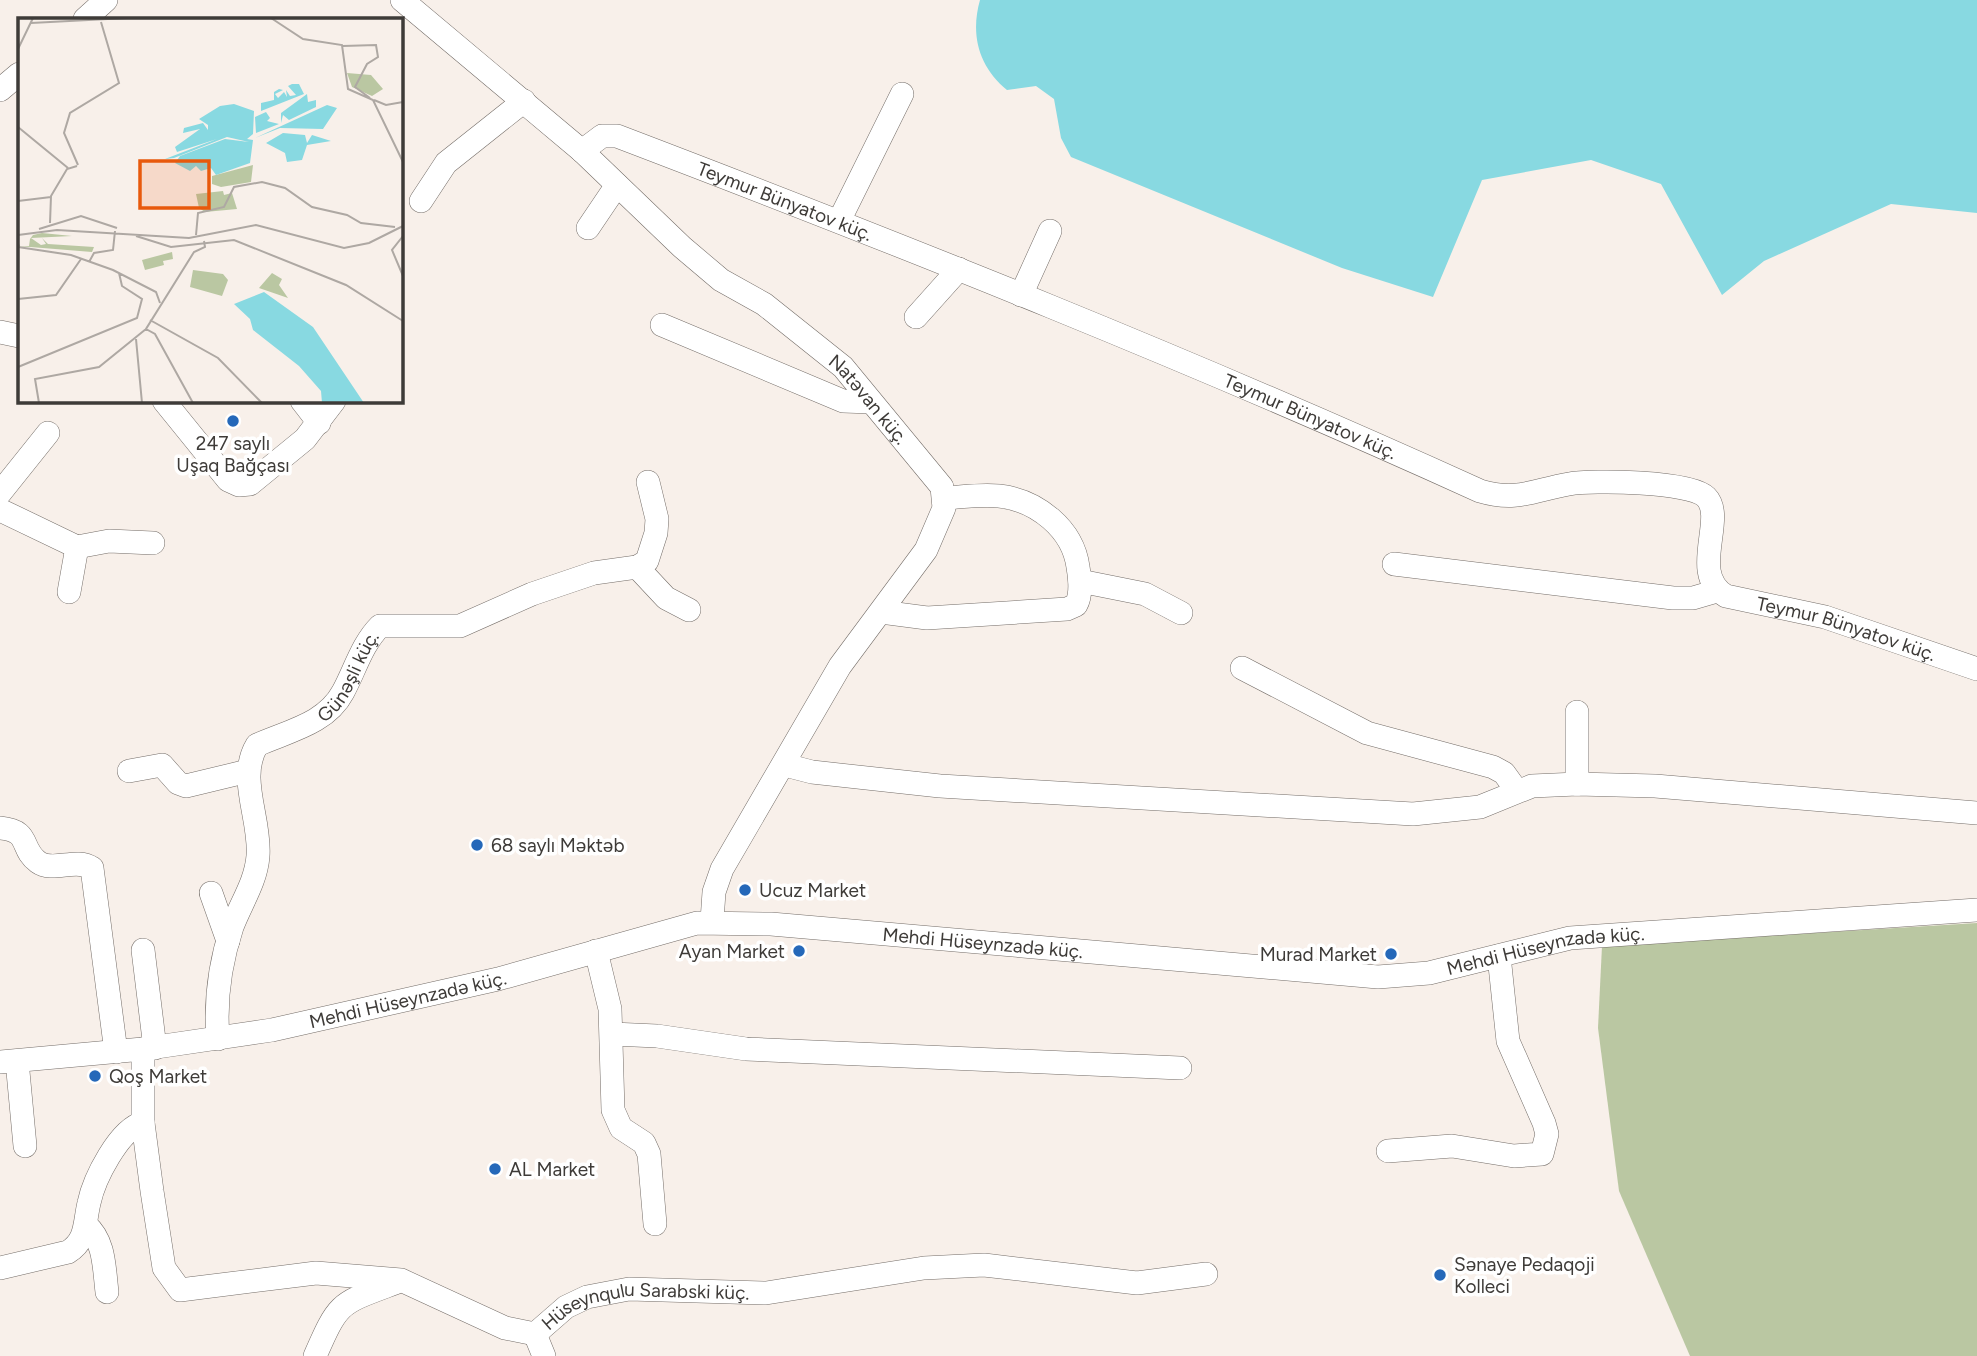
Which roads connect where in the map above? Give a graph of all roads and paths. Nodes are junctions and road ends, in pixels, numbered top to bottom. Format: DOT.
graph roads {
  1 [pos="106,0"];
  2 [pos="402,0"];
  3 [pos="88,18"];
  4 [pos="18,75"];
  5 [pos="0,90"];
  6 [pos="902,94"];
  7 [pos="524,101"];
  8 [pos="582,151"];
  9 [pos="617,185"];
  10 [pos="421,201"];
  11 [pos="839,221"];
  12 [pos="588,228"];
  13 [pos="1050,231"];
  14 [pos="959,269"];
  15 [pos="1021,295"];
  16 [pos="916,317"];
  17 [pos="662,325"];
  18 [pos="0,332"];
  19 [pos="18,336"];
  20 [pos="165,402"];
  21 [pos="303,402"];
  22 [pos="333,402"];
  23 [pos="871,402"];
  24 [pos="319,422"];
  25 [pos="48,433"];
  26 [pos="648,482"];
  27 [pos="0,493"];
  28 [pos="944,498"];
  29 [pos="0,510"];
  30 [pos="153,543"];
  31 [pos="77,547"];
  32 [pos="1394,564"];
  33 [pos="637,567"];
  34 [pos="1080,581"];
  35 [pos="1717,591"];
  36 [pos="69,592"];
  37 [pos="689,610"];
  38 [pos="881,612"];
  39 [pos="1181,614"];
  40 [pos="1242,668"];
  41 [pos="1977,668"];
  42 [pos="1577,712"];
  43 [pos="785,765"];
  44 [pos="129,771"];
  45 [pos="248,771"];
  46 [pos="1577,784"];
  47 [pos="1517,791"];
  48 [pos="1977,813"];
  49 [pos="0,828"];
  50 [pos="211,893"];
  51 [pos="1977,910"];
  52 [pos="712,921"];
  53 [pos="228,941"];
  54 [pos="142,950"];
  55 [pos="596,951"];
  56 [pos="1499,956"];
  57 [pos="612,1034"];
  58 [pos="218,1039"];
  59 [pos="149,1048"];
  60 [pos="116,1052"];
  61 [pos="8,1061"];
  62 [pos="1180,1068"];
  63 [pos="143,1123"];
  64 [pos="25,1146"];
  65 [pos="1388,1151"];
  66 [pos="655,1224"];
  67 [pos="86,1225"];
  68 [pos="0,1268"];
  69 [pos="1206,1274"];
  70 [pos="401,1280"];
  71 [pos="107,1292"];
  72 [pos="535,1334"];
  73 [pos="315,1356"];
  74 [pos="544,1356"];
  1 -- 3 [label="street"];
  2 -- 7 [label="street, Natəvan küç."];
  4 -- 5 [label="street"];
  6 -- 11 [label="street"];
  7 -- 8 [label="street, Natəvan küç."];
  7 -- 10 [label="street"];
  8 -- 9 [label="street, Natəvan küç."];
  8 -- 11 [label="street, Teymur Bünyatov küç."];
  9 -- 12 [label="street"];
  9 -- 23 [label="street, Natəvan küç."];
  11 -- 14 [label="street, Teymur Bünyatov küç."];
  13 -- 15 [label="street"];
  14 -- 15 [label="street, Teymur Bünyatov küç."];
  14 -- 16 [label="street"];
  15 -- 35 [label="street, Teymur Bünyatov küç."];
  17 -- 23 [label="street"];
  18 -- 19 [label="street"];
  20 -- 24 [label="street"];
  21 -- 24 [label="street"];
  22 -- 24 [label="street"];
  23 -- 28 [label="street, Natəvan küç."];
  25 -- 27 [label="street"];
  26 -- 33 [label="street"];
  28 -- 34 [label="street"];
  28 -- 38 [label="street"];
  29 -- 31 [label="street"];
  30 -- 31 [label="street"];
  31 -- 36 [label="street"];
  32 -- 35 [label="street"];
  33 -- 37 [label="street"];
  33 -- 45 [label="street, Günəşli küç."];
  34 -- 38 [label="street"];
  34 -- 39 [label="street"];
  35 -- 41 [label="street, Teymur Bünyatov küç."];
  38 -- 43 [label="street"];
  40 -- 47 [label="street"];
  42 -- 46 [label="street"];
  43 -- 47 [label="street"];
  43 -- 52 [label="street"];
  44 -- 45 [label="street"];
  45 -- 53 [label="street"];
  46 -- 47 [label="street"];
  46 -- 48 [label="street"];
  49 -- 60 [label="street"];
  50 -- 53 [label="street"];
  51 -- 56 [label="street, Mehdi Hüseynzadə küç."];
  52 -- 55 [label="street, Mehdi Hüseynzadə küç."];
  52 -- 56 [label="street, Mehdi Hüseynzadə küç."];
  53 -- 58 [label="street"];
  54 -- 59 [label="street, Hüseynqulu Sarabski küç."];
  55 -- 57 [label="street"];
  55 -- 58 [label="street, Mehdi Hüseynzadə küç."];
  56 -- 65 [label="street"];
  57 -- 62 [label="street"];
  57 -- 66 [label="street"];
  58 -- 59 [label="street, Mehdi Hüseynzadə küç."];
  59 -- 60 [label="street, Mehdi Hüseynzadə küç."];
  59 -- 63 [label="street, Hüseynqulu Sarabski küç."];
  60 -- 61 [label="street, Mehdi Hüseynzadə küç."];
  61 -- 64 [label="street"];
  63 -- 67 [label="street"];
  63 -- 70 [label="street, Hüseynqulu Sarabski küç."];
  67 -- 68 [label="street"];
  67 -- 71 [label="street"];
  69 -- 72 [label="street, Hüseynqulu Sarabski küç."];
  70 -- 72 [label="street, Hüseynqulu Sarabski küç."];
  70 -- 73 [label="street"];
  72 -- 74 [label="street"];
}
